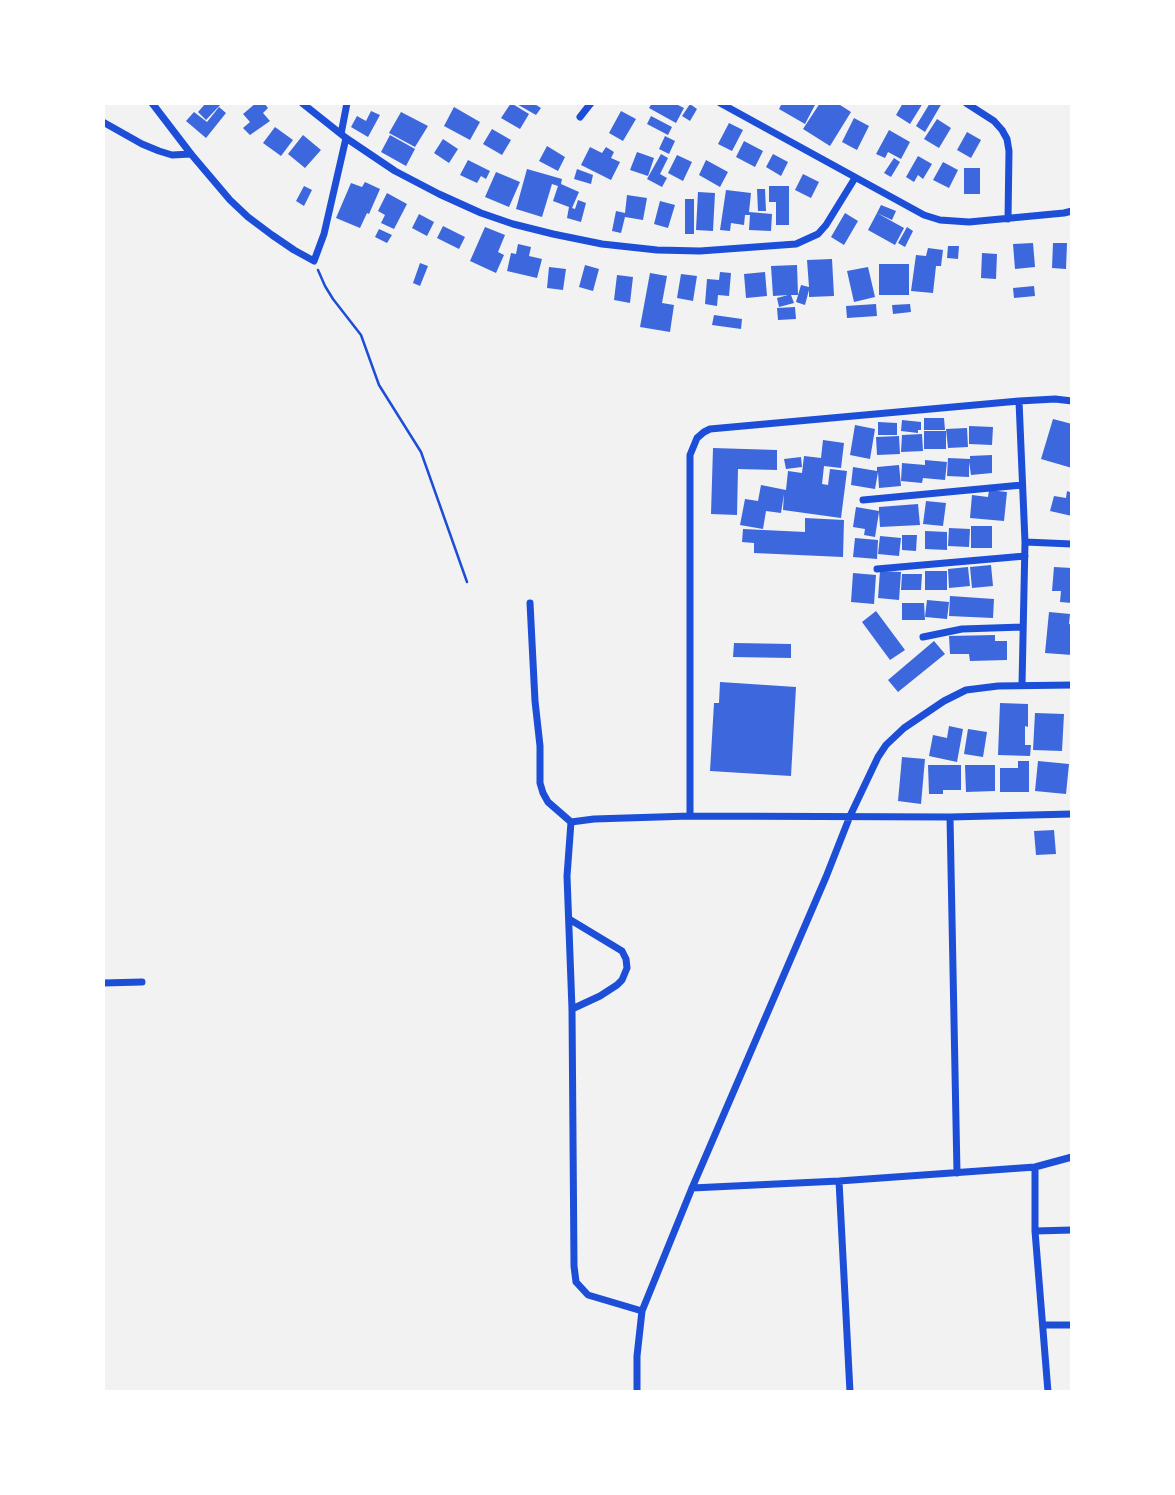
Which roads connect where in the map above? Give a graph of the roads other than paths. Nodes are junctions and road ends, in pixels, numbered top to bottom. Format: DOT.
graph roads {
  1 [pos="152,103"];
  2 [pos="302,103"];
  3 [pos="347,103"];
  4 [pos="591,103"];
  5 [pos="966,103"];
  6 [pos="723,104"];
  7 [pos="580,117"];
  8 [pos="103,122"];
  9 [pos="343,136"];
  10 [pos="191,154"];
  11 [pos="855,178"];
  12 [pos="1072,211"];
  13 [pos="1008,219"];
  14 [pos="1070,400"];
  15 [pos="1019,401"];
  16 [pos="1022,485"];
  17 [pos="863,499"];
  18 [pos="1025,542"];
  19 [pos="1072,544"];
  20 [pos="1025,556"];
  21 [pos="877,569"];
  22 [pos="530,603"];
  23 [pos="1023,627"];
  24 [pos="923,637"];
  25 [pos="1022,685"];
  26 [pos="1072,685"];
  27 [pos="1072,814"];
  28 [pos="690,816"];
  29 [pos="850,816"];
  30 [pos="950,817"];
  31 [pos="571,822"];
  32 [pos="569,919"];
  33 [pos="142,982"];
  34 [pos="103,983"];
  35 [pos="572,1009"];
  36 [pos="1072,1157"];
  37 [pos="1035,1167"];
  38 [pos="957,1173"];
  39 [pos="839,1181"];
  40 [pos="692,1188"];
  41 [pos="1072,1230"];
  42 [pos="1035,1231"];
  43 [pos="642,1311"];
  44 [pos="1044,1325"];
  45 [pos="1072,1325"];
  46 [pos="637,1392"];
  47 [pos="850,1392"];
  48 [pos="1048,1392"];
  1 -- 10 [label="street"];
  2 -- 9 [label="street"];
  3 -- 9 [label="street"];
  4 -- 7 [label="street"];
  5 -- 13 [label="street"];
  6 -- 11 [label="street"];
  8 -- 10 [label="street"];
  9 -- 10 [label="street"];
  9 -- 11 [label="street"];
  11 -- 13 [label="street"];
  12 -- 13 [label="street"];
  14 -- 15 [label="street"];
  15 -- 16 [label="street"];
  15 -- 28 [label="street"];
  16 -- 17 [label="street"];
  16 -- 18 [label="street"];
  18 -- 19 [label="street"];
  18 -- 20 [label="street"];
  20 -- 21 [label="street"];
  20 -- 23 [label="street"];
  22 -- 31 [label="street"];
  23 -- 24 [label="street"];
  23 -- 25 [label="street"];
  25 -- 26 [label="street"];
  25 -- 29 [label="street"];
  27 -- 30 [label="street"];
  28 -- 29 [label="street"];
  28 -- 31 [label="street"];
  29 -- 30 [label="street"];
  29 -- 40 [label="street"];
  30 -- 38 [label="street"];
  31 -- 32 [label="street"];
  32 -- 35 [label="street"];
  32 -- 35 [label="street"];
  33 -- 34 [label="street"];
  35 -- 43 [label="street"];
  36 -- 37 [label="street"];
  37 -- 38 [label="street"];
  37 -- 42 [label="street"];
  38 -- 39 [label="street"];
  39 -- 40 [label="street"];
  39 -- 47 [label="street"];
  40 -- 43 [label="street"];
  41 -- 42 [label="street"];
  42 -- 44 [label="street"];
  43 -- 46 [label="street"];
  44 -- 45 [label="street"];
  44 -- 48 [label="street"];
}
